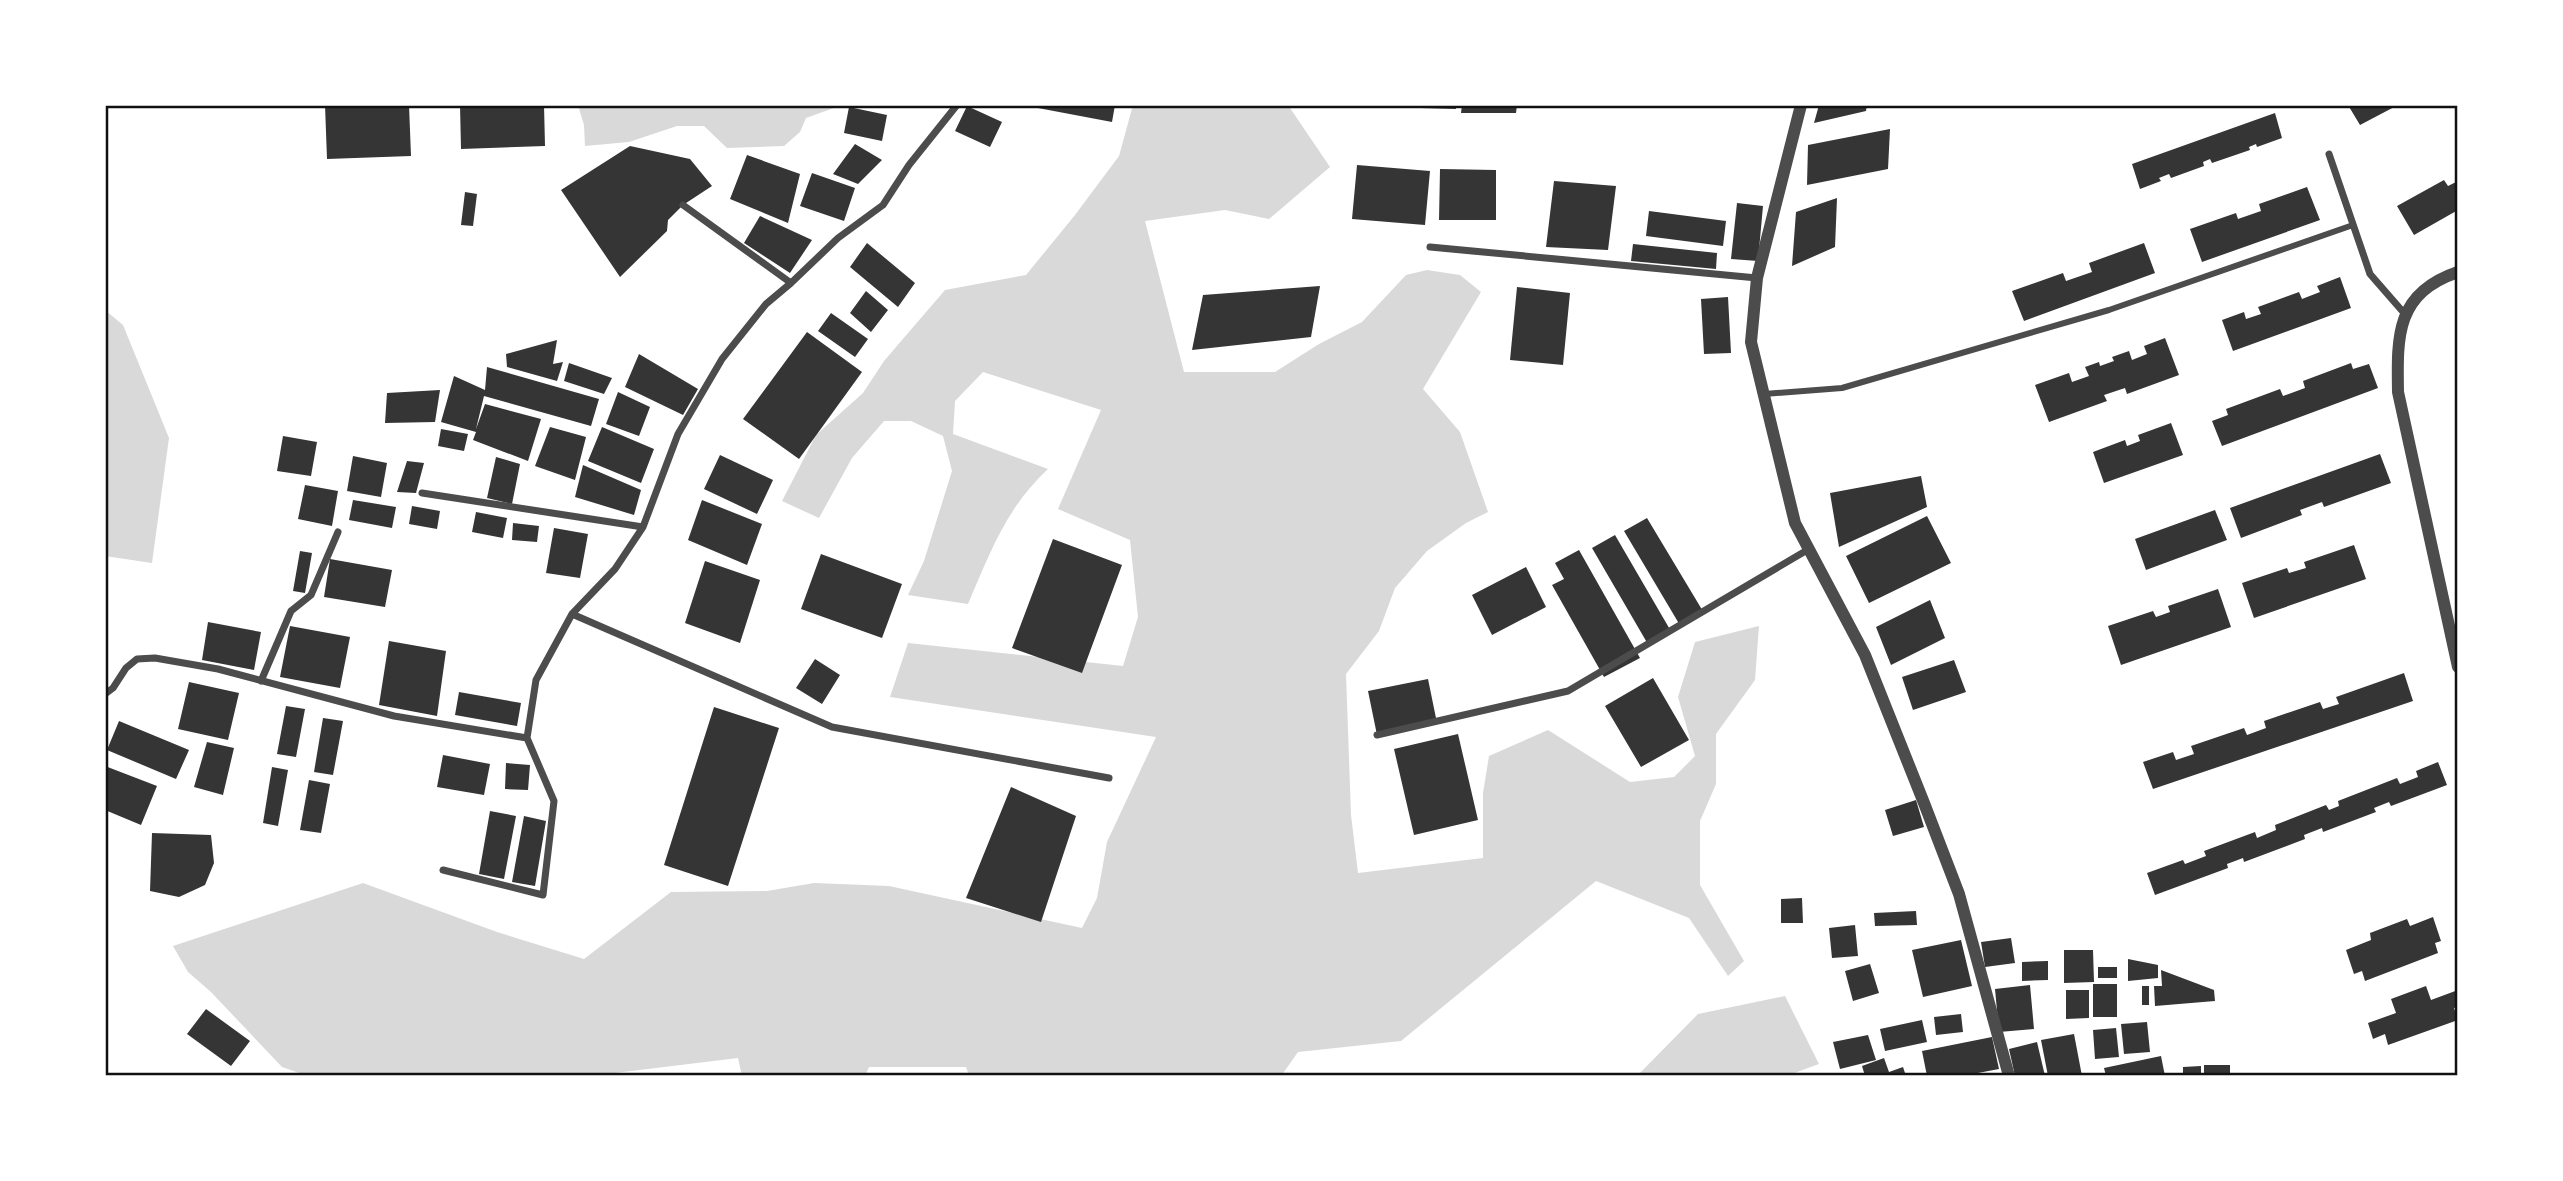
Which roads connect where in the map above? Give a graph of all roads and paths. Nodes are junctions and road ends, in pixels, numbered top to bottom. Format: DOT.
graph roads {
  1 [pos="957,105"];
  2 [pos="1801,105"];
  3 [pos="2329,154"];
  4 [pos="683,205"];
  5 [pos="2353,225"];
  6 [pos="1430,247"];
  7 [pos="2458,272"];
  8 [pos="1757,278"];
  9 [pos="791,284"];
  10 [pos="2404,313"];
  11 [pos="1764,394"];
  12 [pos="422,493"];
  13 [pos="643,527"];
  14 [pos="338,532"];
  15 [pos="1809,549"];
  16 [pos="572,614"];
  17 [pos="2458,667"];
  18 [pos="261,681"];
  19 [pos="105,694"];
  20 [pos="1377,735"];
  21 [pos="527,738"];
  22 [pos="1109,778"];
  23 [pos="443,870"];
  24 [pos="2009,1076"];
  1 -- 9 [label="street"];
  2 -- 8 [label="street"];
  3 -- 5 [label="street"];
  4 -- 9 [label="street"];
  5 -- 10 [label="street"];
  5 -- 11 [label="street"];
  6 -- 8 [label="street"];
  7 -- 10 [label="street"];
  8 -- 11 [label="street"];
  9 -- 13 [label="street"];
  10 -- 17 [label="street"];
  11 -- 15 [label="street"];
  12 -- 13 [label="street"];
  13 -- 16 [label="street"];
  14 -- 18 [label="street"];
  15 -- 20 [label="street"];
  15 -- 24 [label="street"];
  16 -- 21 [label="street"];
  16 -- 22 [label="street"];
  18 -- 19 [label="street"];
  18 -- 21 [label="street"];
  21 -- 23 [label="street"];
}
